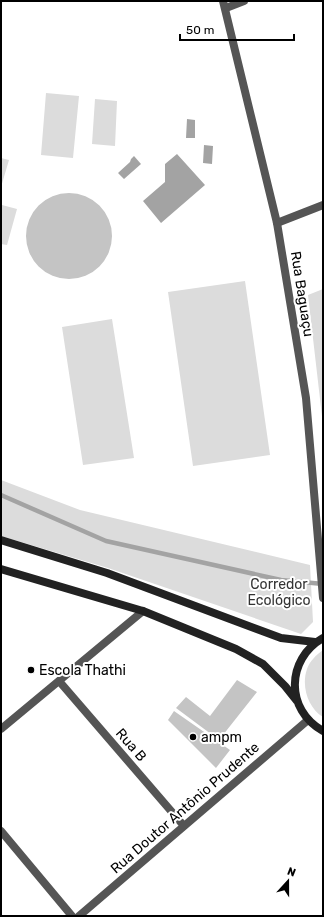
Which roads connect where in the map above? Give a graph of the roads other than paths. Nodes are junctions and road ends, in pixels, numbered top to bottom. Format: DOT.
graph roads {
  1 [pos="244,1"];
  2 [pos="224,5"];
  3 [pos="323,205"];
  4 [pos="277,223"];
  5 [pos="319,514"];
  6 [pos="1,540"];
  7 [pos="1,569"];
  8 [pos="323,598"];
  9 [pos="143,611"];
  10 [pos="323,638"];
  11 [pos="315,642"];
  12 [pos="59,681"];
  13 [pos="297,701"];
  14 [pos="308,720"];
  15 [pos="1,729"];
  16 [pos="322,732"];
  17 [pos="184,826"];
  18 [pos="1,831"];
  19 [pos="72,916"];
  20 [pos="79,916"];
  1 -- 2 [label="street"];
  2 -- 4 [label="street, Rua Baguaçu"];
  3 -- 4 [label="street"];
  4 -- 5 [label="street, Rua Baguaçu"];
  5 -- 8 [label="street, Rua Baguaçu"];
  6 -- 11 [label="main road"];
  7 -- 9 [label="main road"];
  9 -- 12 [label="street"];
  9 -- 13 [label="main road"];
  10 -- 11 [label="main road"];
  11 -- 13 [label="main road"];
  12 -- 15 [label="street"];
  12 -- 17 [label="street, Rua B"];
  13 -- 14 [label="main road"];
  14 -- 16 [label="main road"];
  14 -- 17 [label="street, Rua Doutor Antônio Prudente"];
  17 -- 20 [label="street, Rua Doutor Antônio Prudente"];
  18 -- 19 [label="street"];
}
